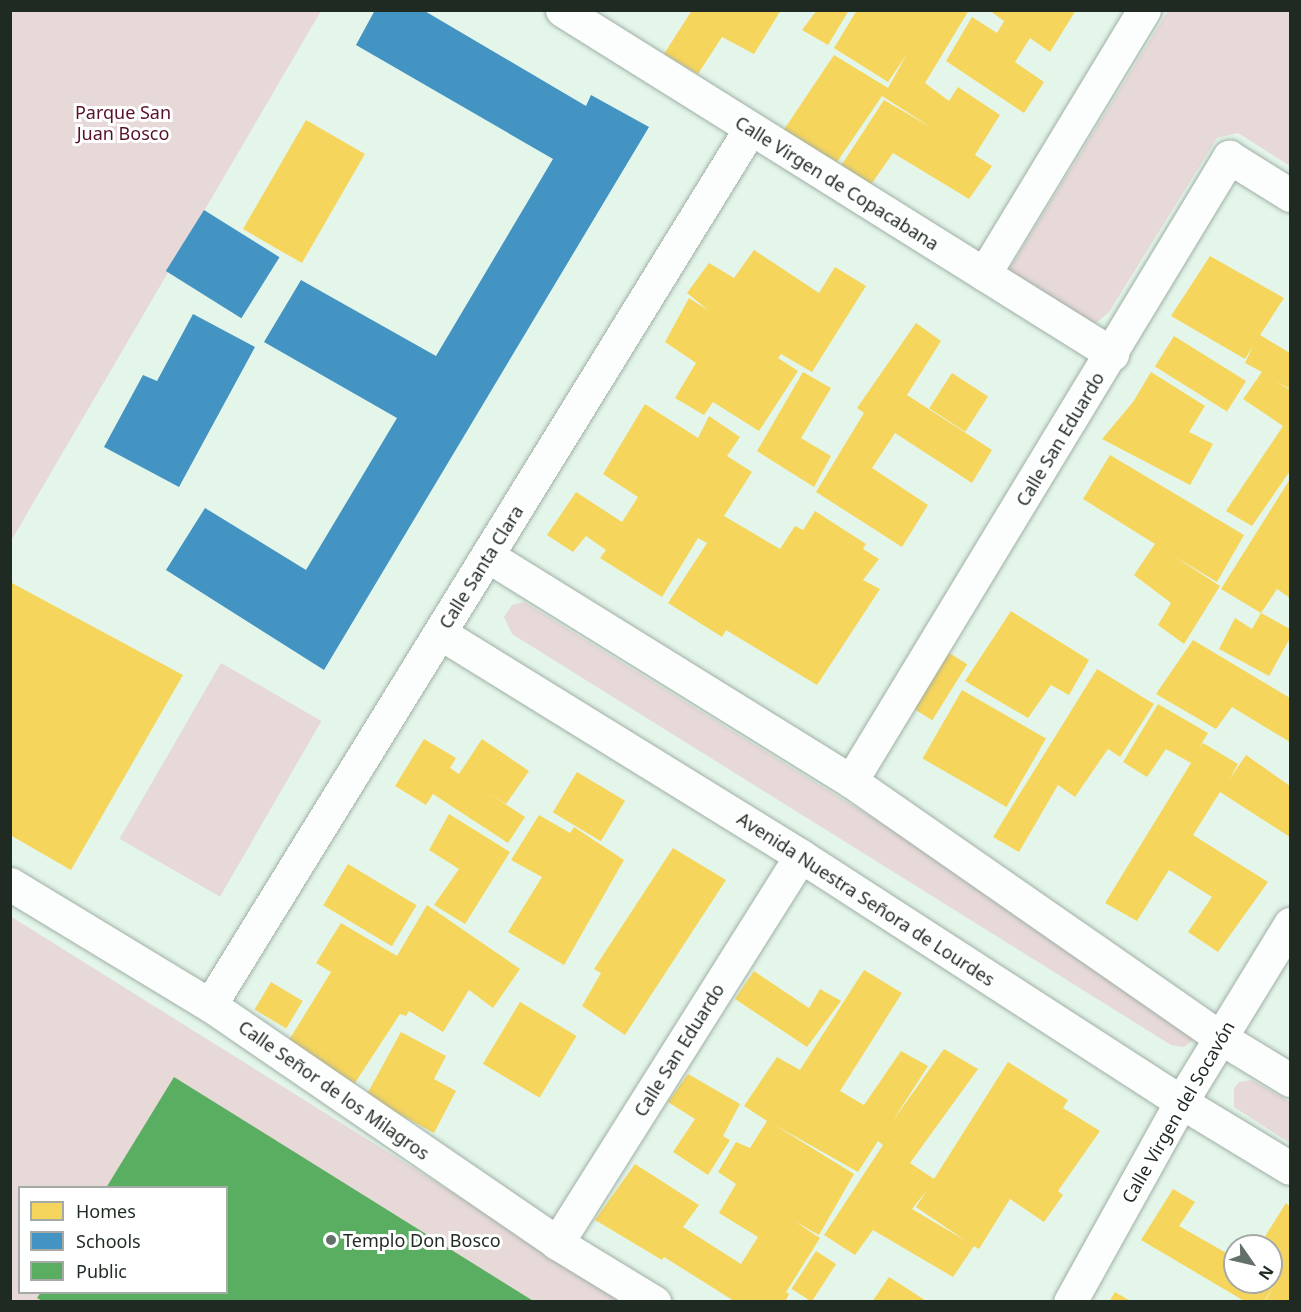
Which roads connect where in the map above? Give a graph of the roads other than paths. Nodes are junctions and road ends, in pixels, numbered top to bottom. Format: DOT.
graph roads {
  1 [pos="562,10"];
  2 [pos="1144,10"];
  3 [pos="750,129"];
  4 [pos="1290,195"];
  5 [pos="984,274"];
  6 [pos="1112,354"];
  7 [pos="488,556"];
  8 [pos="440,633"];
  9 [pos="852,781"];
  10 [pos="801,856"];
  11 [pos="10,884"];
  12 [pos="1290,924"];
  13 [pos="210,1005"];
  14 [pos="1221,1038"];
  15 [pos="1290,1080"];
  16 [pos="1181,1102"];
  17 [pos="1290,1168"];
  18 [pos="557,1244"];
  19 [pos="654,1302"];
  20 [pos="1070,1302"];
  1 -- 3 [label="street, Calle Virgen de Copacabana"];
  2 -- 5 [label="street"];
  3 -- 5 [label="street, Calle Virgen de Copacabana"];
  3 -- 7 [label="street, Calle Santa Clara"];
  4 -- 6 [label="street, Calle San Eduardo"];
  5 -- 6 [label="street, Calle Virgen de Copacabana"];
  6 -- 9 [label="street, Calle San Eduardo"];
  7 -- 8 [label="street, Calle Santa Clara"];
  7 -- 9 [label="street"];
  8 -- 10 [label="street, Avenida Nuestra Señora de Lourdes"];
  8 -- 13 [label="street, Calle Santa Clara"];
  9 -- 14 [label="street"];
  10 -- 16 [label="street, Avenida Nuestra Señora de Lourdes"];
  10 -- 18 [label="street, Calle San Eduardo"];
  11 -- 13 [label="street, Calle Señor de los Milagros"];
  12 -- 14 [label="street, Calle Virgen del Socavón"];
  13 -- 18 [label="street, Calle Señor de los Milagros"];
  14 -- 15 [label="street"];
  14 -- 16 [label="street, Calle Virgen del Socavón"];
  16 -- 17 [label="street, Avenida Nuestra Señora de Lourdes"];
  16 -- 20 [label="street, Calle Virgen del Socavón"];
  18 -- 19 [label="street, Calle Señor de los Milagros"];
}
